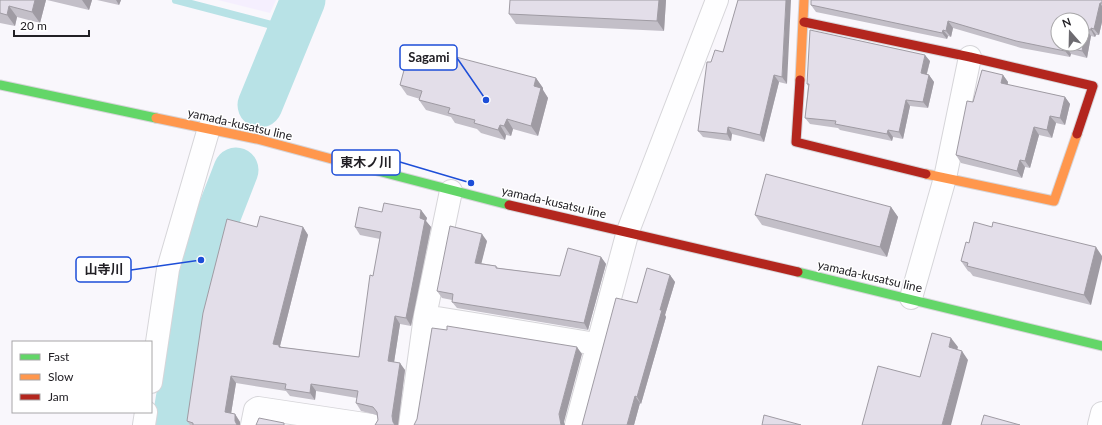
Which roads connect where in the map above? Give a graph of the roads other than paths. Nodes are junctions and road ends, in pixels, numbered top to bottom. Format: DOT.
graph roads {
  1 [pos="717,0"];
  2 [pos="804,0"];
  3 [pos="804,22"];
  4 [pos="970,57"];
  5 [pos="0,85"];
  6 [pos="209,128"];
  7 [pos="946,178"];
  8 [pos="451,190"];
  9 [pos="628,231"];
  10 [pos="911,298"];
  11 [pos="425,316"];
  12 [pos="596,344"];
  13 [pos="1102,346"];
  14 [pos="152,375"];
  15 [pos="146,413"];
  16 [pos="1102,413"];
  17 [pos="144,425"];
  18 [pos="252,425"];
  19 [pos="371,425"];
  20 [pos="410,425"];
  21 [pos="576,425"];
  22 [pos="1099,425"];
  1 -- 9 [label="street"];
  2 -- 3 [label="main road"];
  3 -- 4 [label="main road"];
  3 -- 7 [label="main road"];
  4 -- 7 [label="street"];
  4 -- 7 [label="main road"];
  5 -- 6 [label="main road, yamada-kusatsu line"];
  6 -- 8 [label="main road, yamada-kusatsu line"];
  6 -- 14 [label="street"];
  7 -- 10 [label="street"];
  8 -- 9 [label="main road, yamada-kusatsu line"];
  8 -- 11 [label="street"];
  9 -- 10 [label="main road, yamada-kusatsu line"];
  9 -- 12 [label="street"];
  10 -- 13 [label="main road, yamada-kusatsu line"];
  11 -- 12 [label="street"];
  11 -- 20 [label="street"];
  12 -- 21 [label="street"];
  15 -- 17 [label="street"];
  16 -- 22 [label="street"];
  18 -- 19 [label="street"];
}
